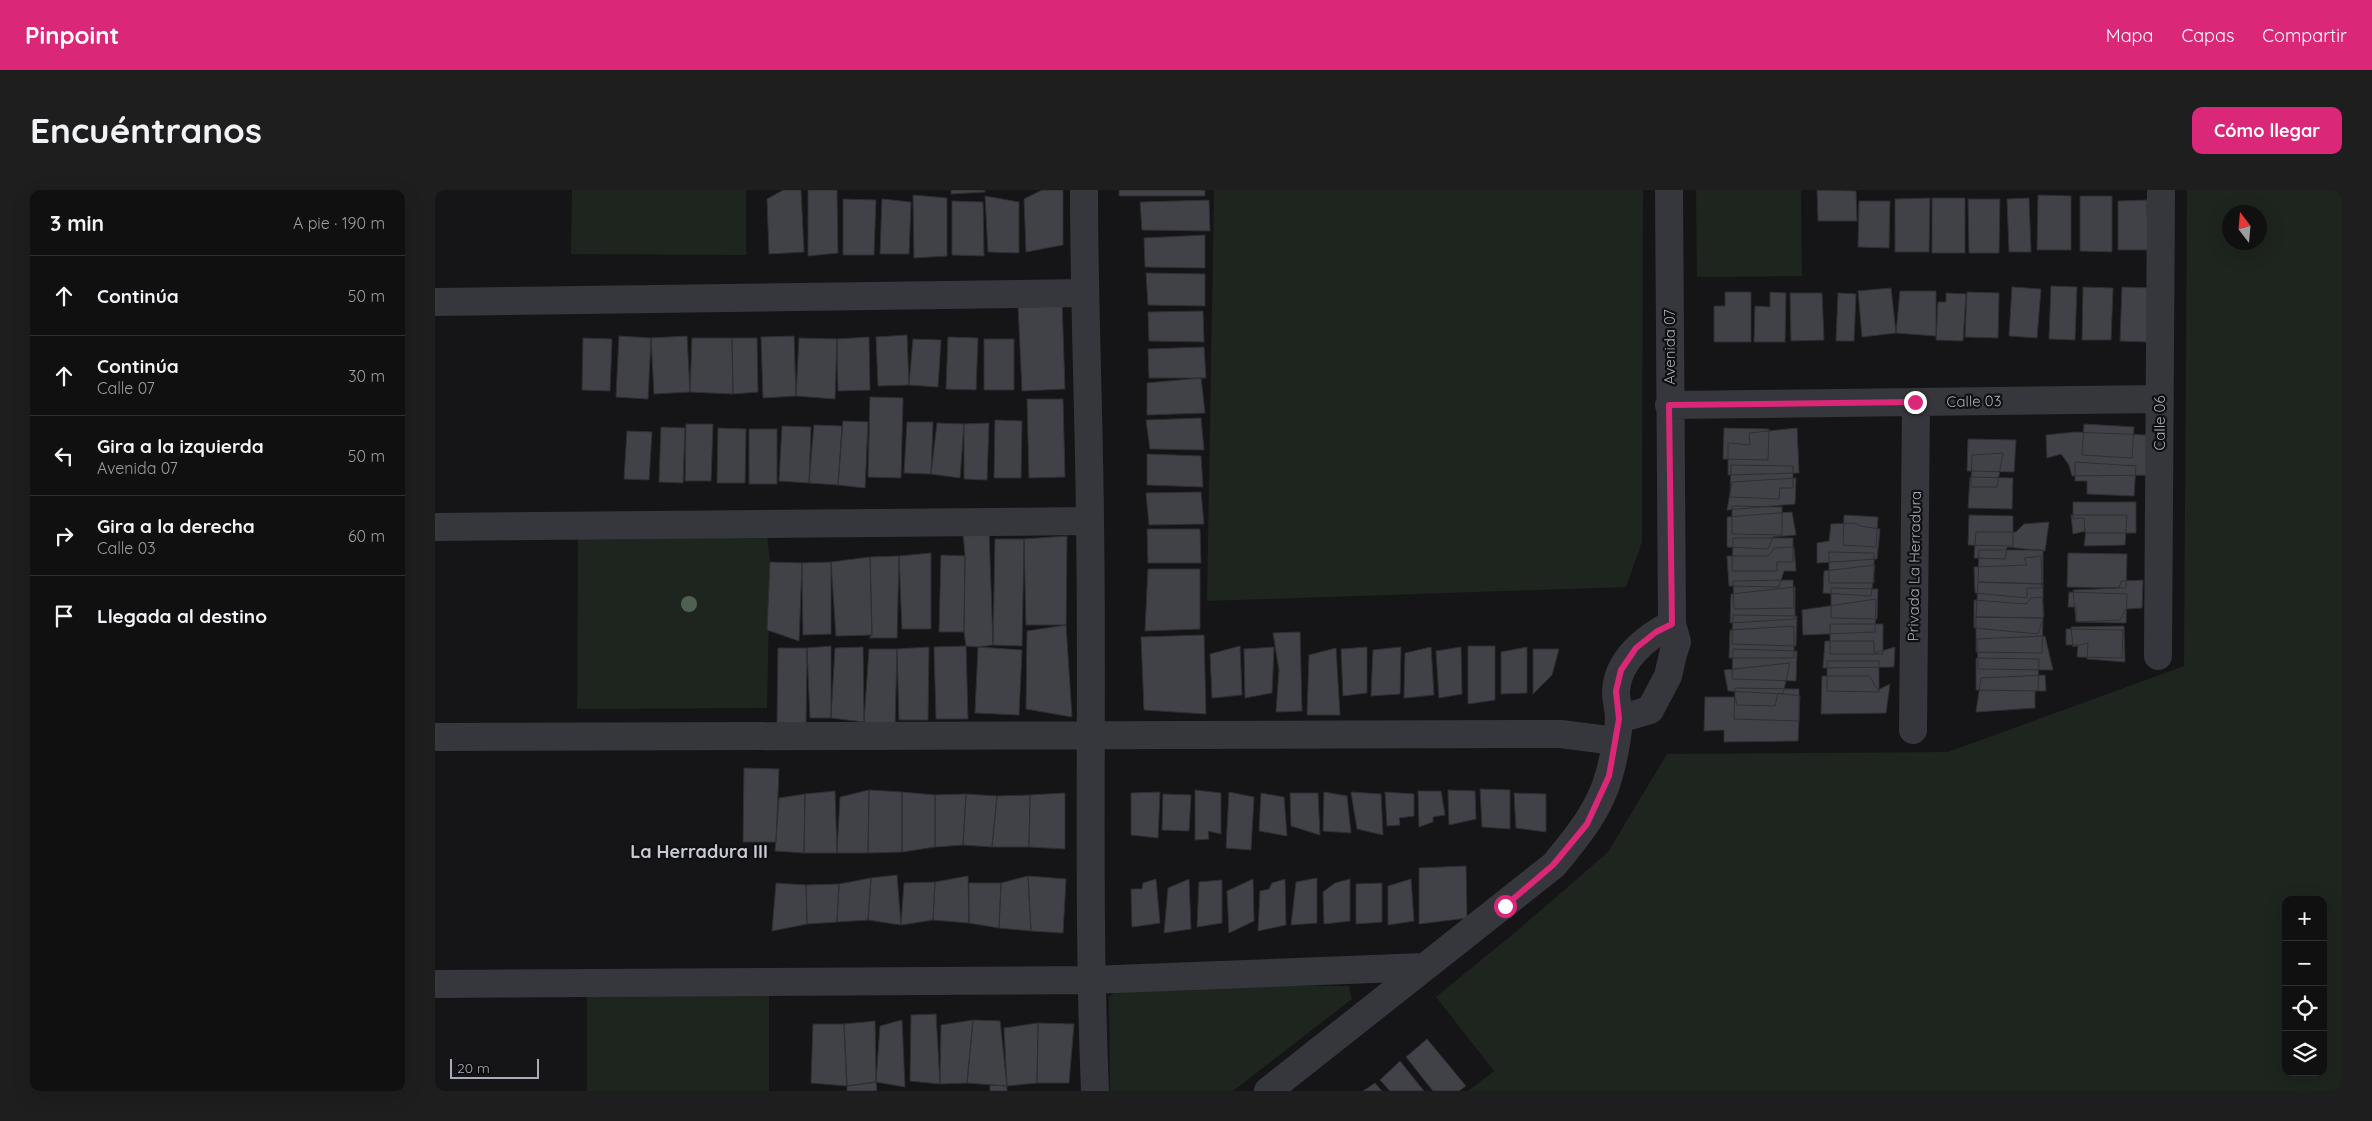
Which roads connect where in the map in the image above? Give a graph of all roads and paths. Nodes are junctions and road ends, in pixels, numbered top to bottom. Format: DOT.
graph roads {
  1 [pos="1084,190"];
  2 [pos="1669,190"];
  3 [pos="2161,190"];
  4 [pos="1084,293"];
  5 [pos="435,302"];
  6 [pos="2159,399"];
  7 [pos="1915,402"];
  8 [pos="1669,405"];
  9 [pos="1090,521"];
  10 [pos="435,527"];
  11 [pos="1672,624"];
  12 [pos="2158,656"];
  13 [pos="1617,730"];
  14 [pos="1913,730"];
  15 [pos="1090,735"];
  16 [pos="435,737"];
  17 [pos="1424,967"];
  18 [pos="1091,980"];
  19 [pos="435,984"];
  20 [pos="1095,1091"];
  21 [pos="1268,1091"];
  1 -- 4 [label="street"];
  2 -- 8 [label="street, Avenida 07"];
  3 -- 6 [label="street, Calle 06"];
  4 -- 5 [label="street"];
  4 -- 9 [label="street"];
  6 -- 7 [label="street, Calle 03"];
  6 -- 12 [label="street, Calle 06"];
  7 -- 8 [label="street, Calle 03"];
  7 -- 14 [label="street, Privada La Herradura"];
  8 -- 11 [label="street, Avenida 07"];
  9 -- 10 [label="street"];
  9 -- 15 [label="street"];
  11 -- 13 [label="street"];
  11 -- 13 [label="street, Avenida 07"];
  13 -- 15 [label="street"];
  13 -- 17 [label="street"];
  15 -- 16 [label="street"];
  15 -- 18 [label="street"];
  17 -- 18 [label="street"];
  17 -- 21 [label="street"];
  18 -- 19 [label="street"];
  18 -- 20 [label="street"];
}
